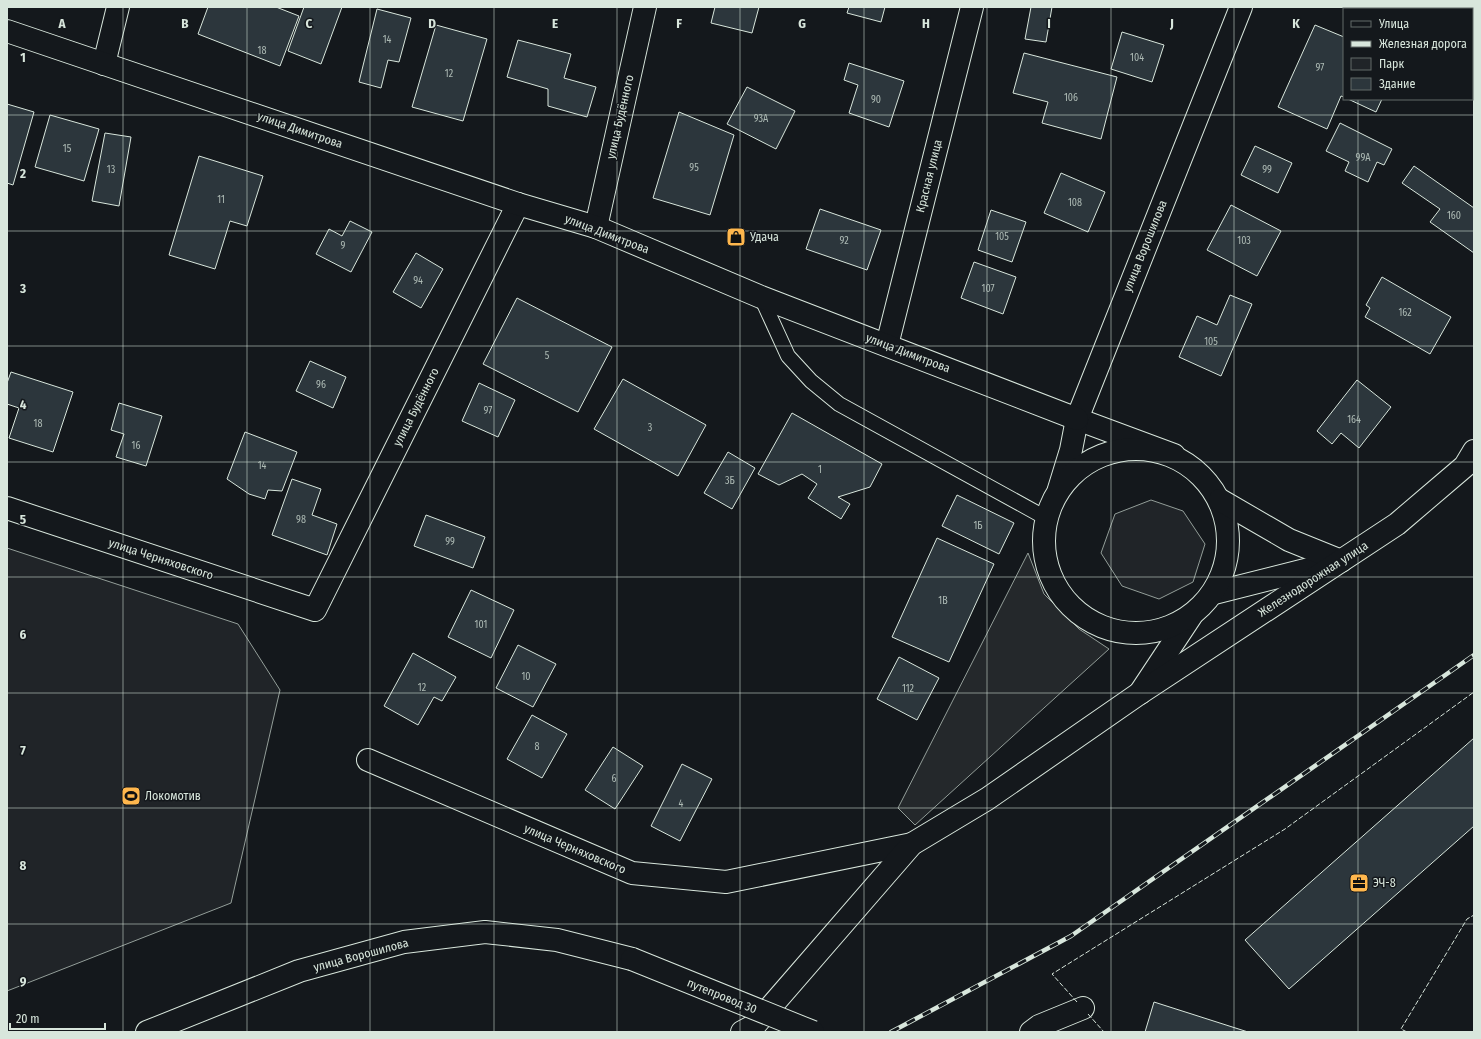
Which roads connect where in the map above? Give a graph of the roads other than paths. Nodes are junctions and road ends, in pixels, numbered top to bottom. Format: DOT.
graph roads {
  1 [pos="118,7"];
  2 [pos="645,7"];
  3 [pos="972,7"];
  4 [pos="1241,7"];
  5 [pos="7,31"];
  6 [pos="104,64"];
  7 [pos="518,204"];
  8 [pos="596,227"];
  9 [pos="761,297"];
  10 [pos="887,345"];
  11 [pos="1077,420"];
  12 [pos="1474,451"];
  13 [pos="1174,455"];
  14 [pos="1059,489"];
  15 [pos="1220,500"];
  16 [pos="7,508"];
  17 [pos="1046,518"];
  18 [pos="1341,561"];
  19 [pos="1214,593"];
  20 [pos="315,610"];
  21 [pos="1191,616"];
  22 [pos="1140,693"];
  23 [pos="368,760"];
  24 [pos="912,844"];
  25 [pos="632,959"];
  26 [pos="1083,1008"];
  27 [pos="147,1032"];
  28 [pos="742,1032"];
  29 [pos="813,1032"];
  30 [pos="1031,1032"];
  1 -- 6 [label="main road"];
  2 -- 8 [label="main road, улица Будённого"];
  3 -- 10 [label="main road, Красная улица"];
  4 -- 11 [label="main road, улица Ворошилова"];
  5 -- 6 [label="main road, улица Димитрова"];
  6 -- 7 [label="main road, улица Димитрова"];
  7 -- 8 [label="main road, улица Димитрова"];
  7 -- 20 [label="main road, улица Будённого"];
  8 -- 9 [label="main road, улица Димитрова"];
  9 -- 10 [label="main road, улица Димитрова"];
  9 -- 17 [label="lane"];
  10 -- 11 [label="main road, улица Димитрова"];
  11 -- 13 [label="main road, улица Димитрова"];
  11 -- 14 [label="main road, улица Ворошилова"];
  12 -- 18 [label="main road, Железнодорожная улица"];
  13 -- 14 [label="main road"];
  13 -- 15 [label="main road"];
  14 -- 17 [label="main road"];
  15 -- 18 [label="main road"];
  15 -- 19 [label="main road"];
  16 -- 20 [label="main road, улица Черняховского"];
  17 -- 21 [label="main road"];
  18 -- 19 [label="main road"];
  18 -- 22 [label="main road, Железнодорожная улица"];
  19 -- 21 [label="main road"];
  21 -- 22 [label="main road"];
  22 -- 24 [label="main road, Железнодорожная улица"];
  23 -- 24 [label="main road, улица Черняховского"];
  24 -- 28 [label="main road"];
  25 -- 27 [label="main road, улица Ворошилова"];
  25 -- 29 [label="main road, путепровод 30, bridge"];
  26 -- 30 [label="main road"];
}
